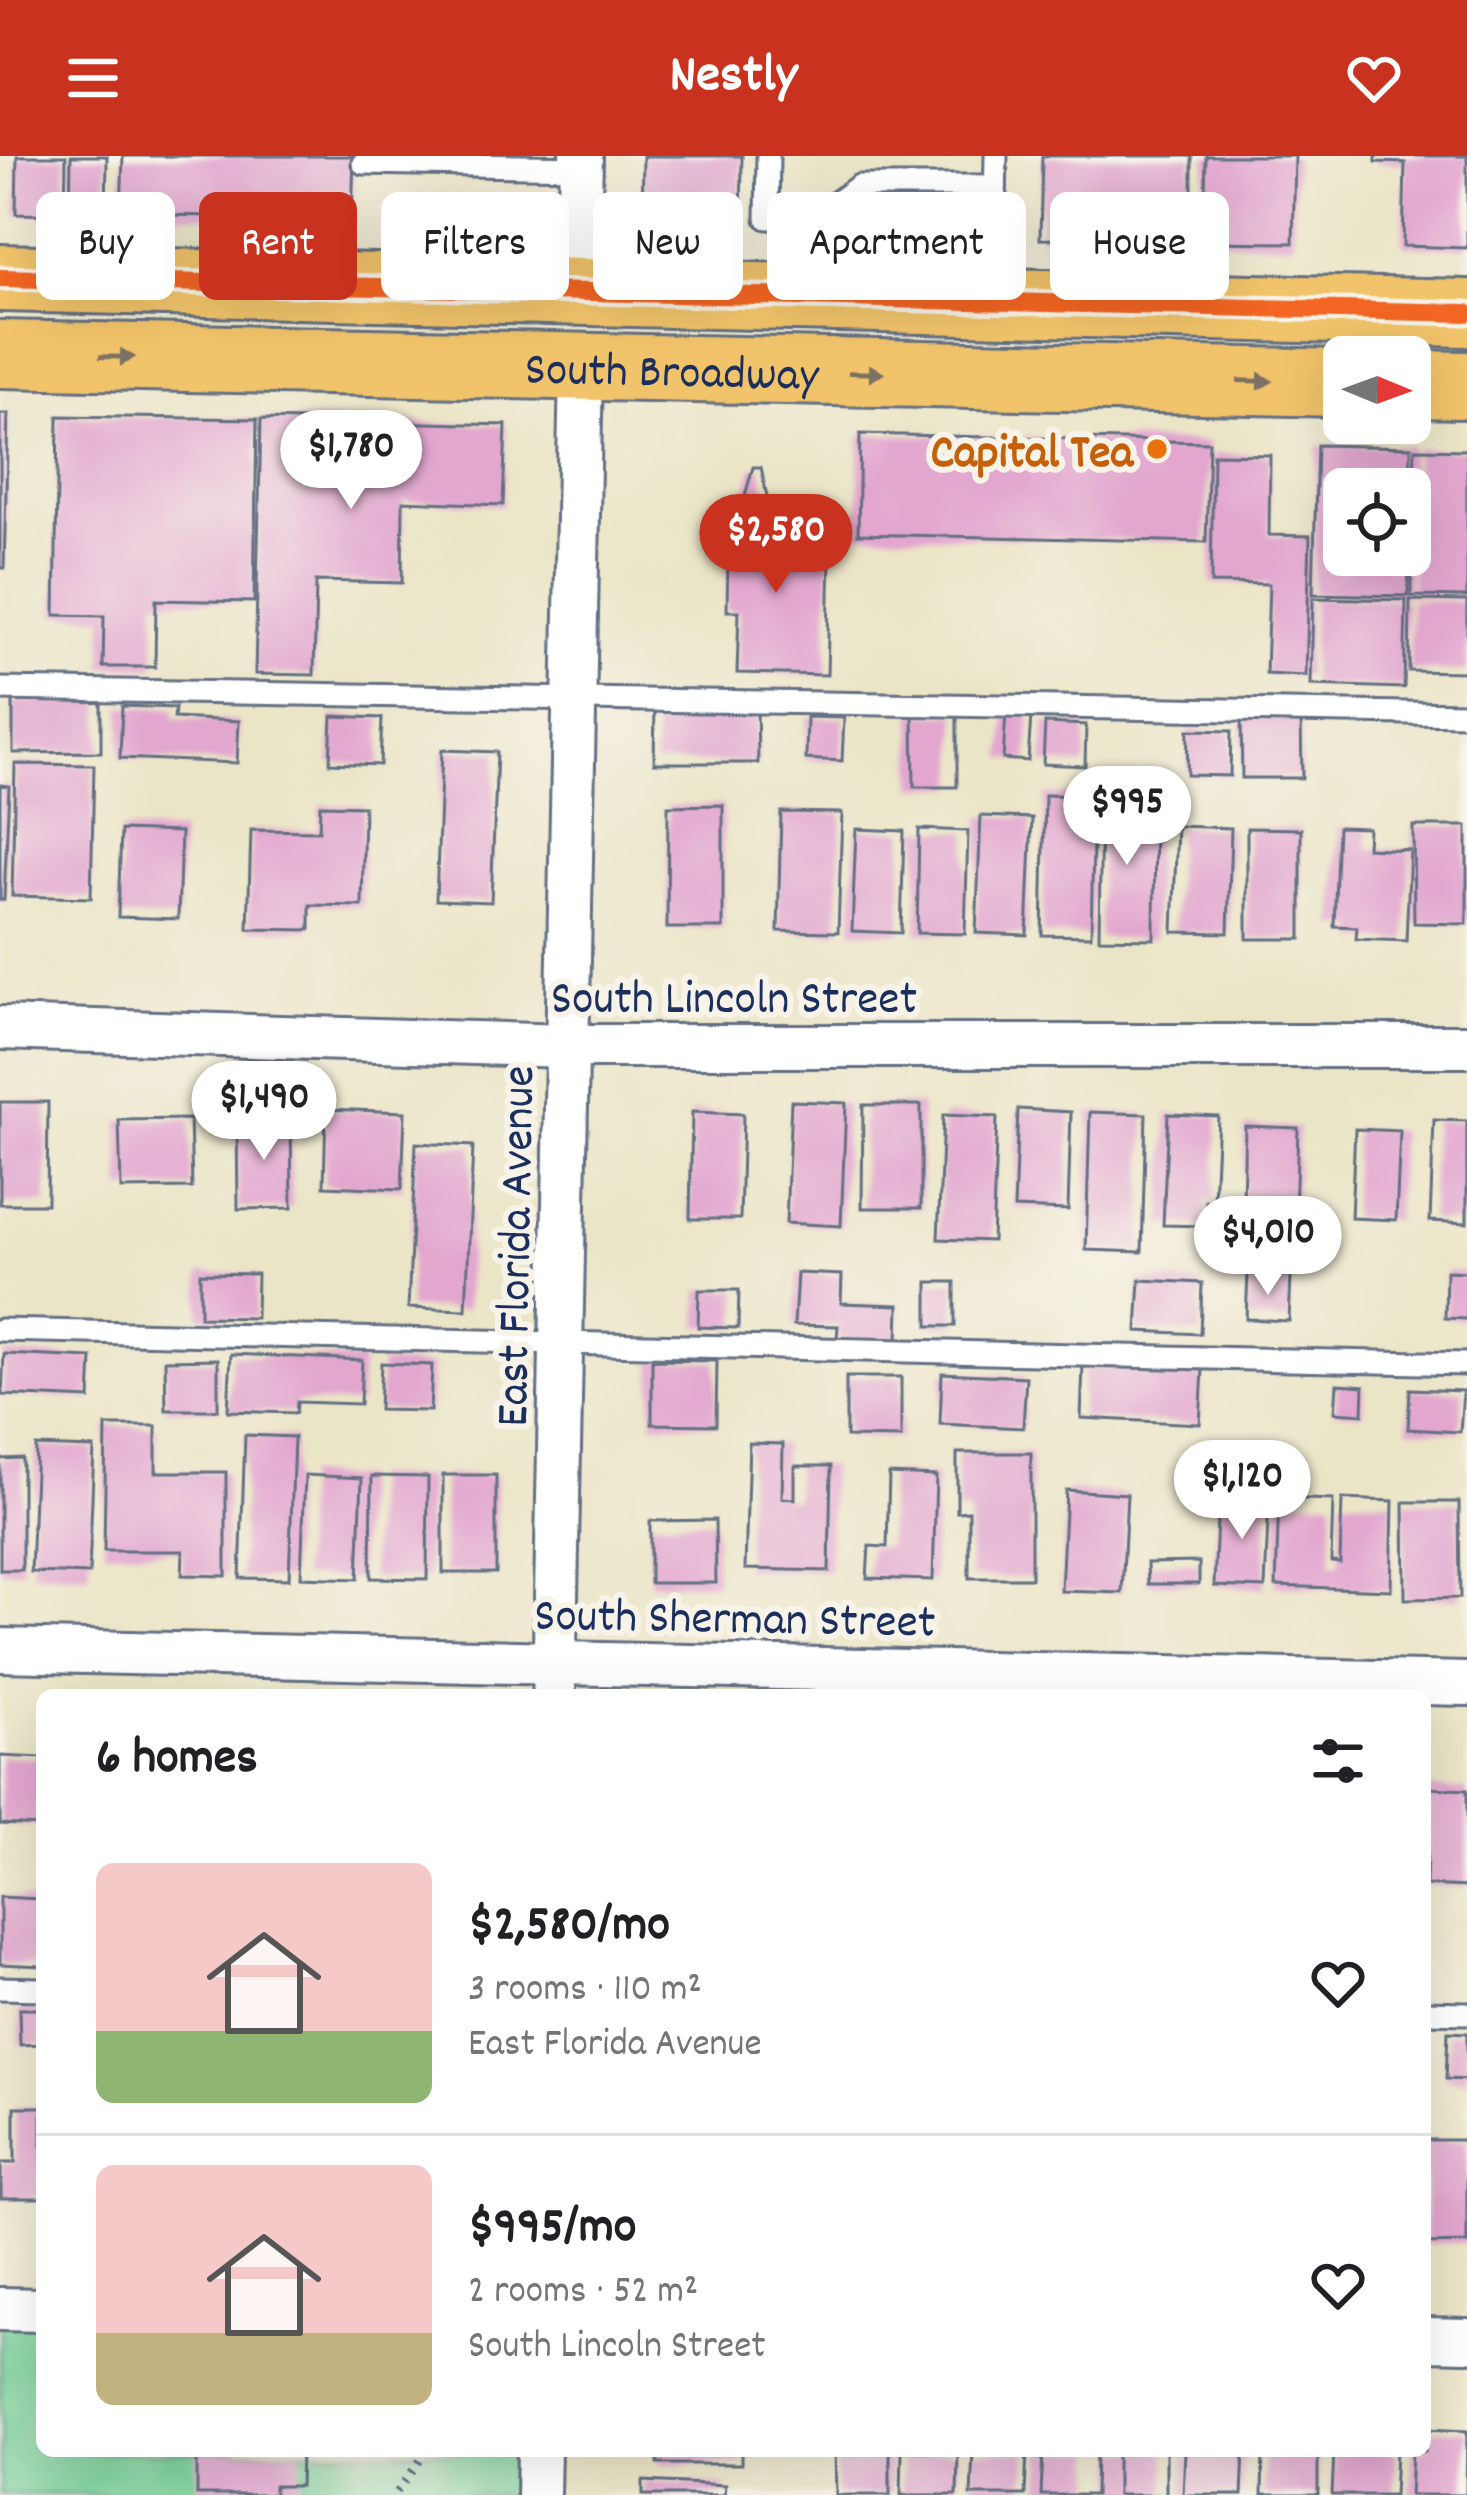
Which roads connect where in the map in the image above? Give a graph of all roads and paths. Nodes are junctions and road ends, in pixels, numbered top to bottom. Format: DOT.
graph roads {
  1 [pos="768,156"];
  2 [pos="996,156"];
  3 [pos="581,161"];
  4 [pos="363,163"];
  5 [pos="995,186"];
  6 [pos="851,192"];
  7 [pos="767,218"];
  8 [pos="0,278"];
  9 [pos="578,295"];
  10 [pos="767,299"];
  11 [pos="812,300"];
  12 [pos="993,304"];
  13 [pos="1467,313"];
  14 [pos="0,354"];
  15 [pos="580,368"];
  16 [pos="1323,383"];
  17 [pos="1431,384"];
  18 [pos="1467,385"];
  19 [pos="0,688"];
  20 [pos="574,696"];
  21 [pos="1467,714"];
  22 [pos="0,1028"];
  23 [pos="567,1046"];
  24 [pos="1467,1046"];
  25 [pos="0,1330"];
  26 [pos="561,1344"];
  27 [pos="1467,1364"];
  28 [pos="0,1650"];
  29 [pos="555,1678"];
  30 [pos="1467,1684"];
  31 [pos="0,1988"];
  32 [pos="36,1990"];
  33 [pos="1431,2012"];
  34 [pos="1467,2013"];
  35 [pos="0,2309"];
  36 [pos="36,2310"];
  37 [pos="1431,2339"];
  38 [pos="1467,2340"];
  39 [pos="423,2457"];
  40 [pos="539,2457"];
  41 [pos="397,2492"];
  42 [pos="538,2495"];
  1 -- 7 [label="lane"];
  2 -- 5 [label="lane"];
  3 -- 4 [label="lane"];
  3 -- 9 [label="street"];
  5 -- 6 [label="lane"];
  5 -- 12 [label="lane"];
  8 -- 9 [label="main road, South Broadway"];
  9 -- 10 [label="main road, South Broadway"];
  11 -- 12 [label="main road, South Broadway"];
  12 -- 13 [label="main road, South Broadway"];
  14 -- 15 [label="main road, South Broadway, one-way"];
  15 -- 16 [label="main road, South Broadway, one-way"];
  15 -- 20 [label="street, East Florida Avenue"];
  17 -- 18 [label="main road"];
  19 -- 20 [label="lane"];
  20 -- 21 [label="lane"];
  20 -- 23 [label="street, East Florida Avenue"];
  22 -- 23 [label="street, South Lincoln Street"];
  23 -- 24 [label="street, South Lincoln Street"];
  23 -- 26 [label="street, East Florida Avenue"];
  25 -- 26 [label="lane"];
  26 -- 27 [label="lane"];
  26 -- 29 [label="street, East Florida Avenue"];
  28 -- 29 [label="street, South Sherman Street"];
  29 -- 30 [label="street, South Sherman Street"];
  31 -- 32 [label="lane"];
  33 -- 34 [label="lane"];
  35 -- 36 [label="street"];
  37 -- 38 [label="street"];
  39 -- 41 [label="path"];
  40 -- 42 [label="street"];
}
